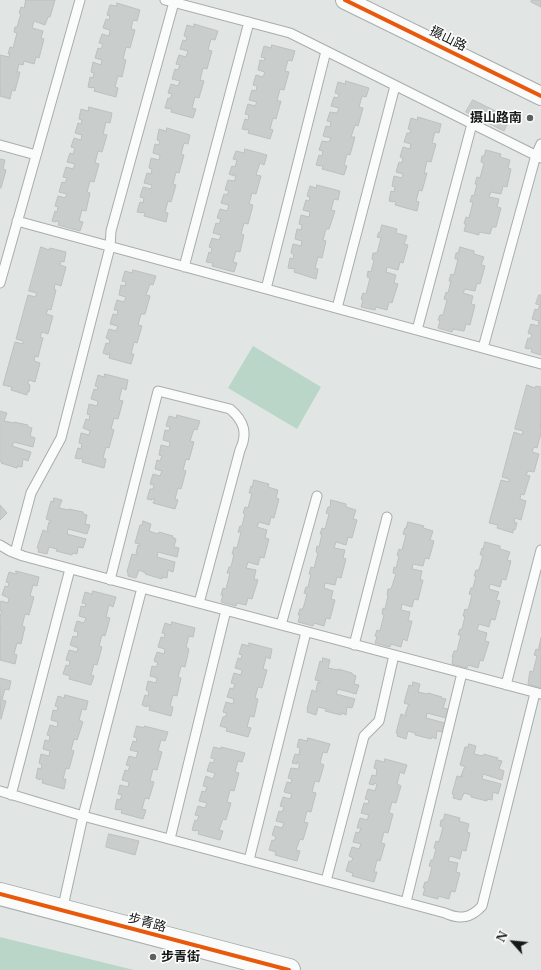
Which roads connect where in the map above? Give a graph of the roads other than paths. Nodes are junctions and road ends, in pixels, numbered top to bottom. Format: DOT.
graph roads {
  1 [pos="80,0"];
  2 [pos="345,0"];
  3 [pos="170,1"];
  4 [pos="249,22"];
  5 [pos="326,51"];
  6 [pos="395,86"];
  7 [pos="541,96"];
  8 [pos="472,124"];
  9 [pos="541,144"];
  10 [pos="0,145"];
  11 [pos="36,155"];
  12 [pos="538,157"];
  13 [pos="17,221"];
  14 [pos="110,247"];
  15 [pos="184,267"];
  16 [pos="0,283"];
  17 [pos="266,289"];
  18 [pos="337,308"];
  19 [pos="417,330"];
  20 [pos="483,348"];
  21 [pos="541,364"];
  22 [pos="317,496"];
  23 [pos="387,516"];
  24 [pos="0,545"];
  25 [pos="541,550"];
  26 [pos="16,553"];
  27 [pos="70,569"];
  28 [pos="110,580"];
  29 [pos="142,588"];
  30 [pos="199,603"];
  31 [pos="226,610"];
  32 [pos="281,625"];
  33 [pos="306,632"];
  34 [pos="354,645"];
  35 [pos="394,655"];
  36 [pos="462,673"];
  37 [pos="506,685"];
  38 [pos="538,694"];
  39 [pos="0,791"];
  40 [pos="11,795"];
  41 [pos="84,816"];
  42 [pos="170,840"];
  43 [pos="249,860"];
  44 [pos="326,881"];
  45 [pos="0,894"];
  46 [pos="406,902"];
  47 [pos="62,911"];
  48 [pos="289,970"];
  1 -- 11 [label="lane"];
  2 -- 7 [label="street, 摄山路"];
  3 -- 4 [label="lane"];
  3 -- 14 [label="lane"];
  4 -- 5 [label="lane"];
  4 -- 15 [label="lane"];
  5 -- 6 [label="lane"];
  5 -- 17 [label="lane"];
  6 -- 8 [label="lane"];
  6 -- 18 [label="lane"];
  8 -- 12 [label="lane"];
  8 -- 19 [label="lane"];
  9 -- 12 [label="lane"];
  10 -- 11 [label="lane"];
  11 -- 13 [label="lane"];
  12 -- 20 [label="lane"];
  13 -- 14 [label="lane"];
  13 -- 16 [label="lane"];
  14 -- 15 [label="lane"];
  14 -- 26 [label="lane"];
  15 -- 17 [label="lane"];
  17 -- 18 [label="lane"];
  18 -- 19 [label="lane"];
  19 -- 20 [label="lane"];
  20 -- 21 [label="lane"];
  22 -- 32 [label="lane"];
  23 -- 34 [label="lane"];
  24 -- 26 [label="lane"];
  25 -- 37 [label="lane"];
  26 -- 27 [label="lane"];
  27 -- 28 [label="lane"];
  27 -- 40 [label="lane"];
  28 -- 29 [label="lane"];
  28 -- 30 [label="lane"];
  29 -- 30 [label="lane"];
  29 -- 41 [label="lane"];
  30 -- 31 [label="lane"];
  31 -- 32 [label="lane"];
  31 -- 42 [label="lane"];
  32 -- 33 [label="lane"];
  33 -- 34 [label="lane"];
  33 -- 43 [label="lane"];
  34 -- 35 [label="lane"];
  35 -- 36 [label="lane"];
  35 -- 44 [label="lane"];
  36 -- 37 [label="lane"];
  36 -- 46 [label="lane"];
  37 -- 38 [label="lane"];
  38 -- 46 [label="lane"];
  39 -- 40 [label="lane"];
  40 -- 41 [label="lane"];
  41 -- 42 [label="lane"];
  41 -- 47 [label="lane"];
  42 -- 43 [label="lane"];
  43 -- 44 [label="lane"];
  44 -- 46 [label="lane"];
  45 -- 47 [label="street, 步青路"];
  47 -- 48 [label="street, 步青路"];
}
